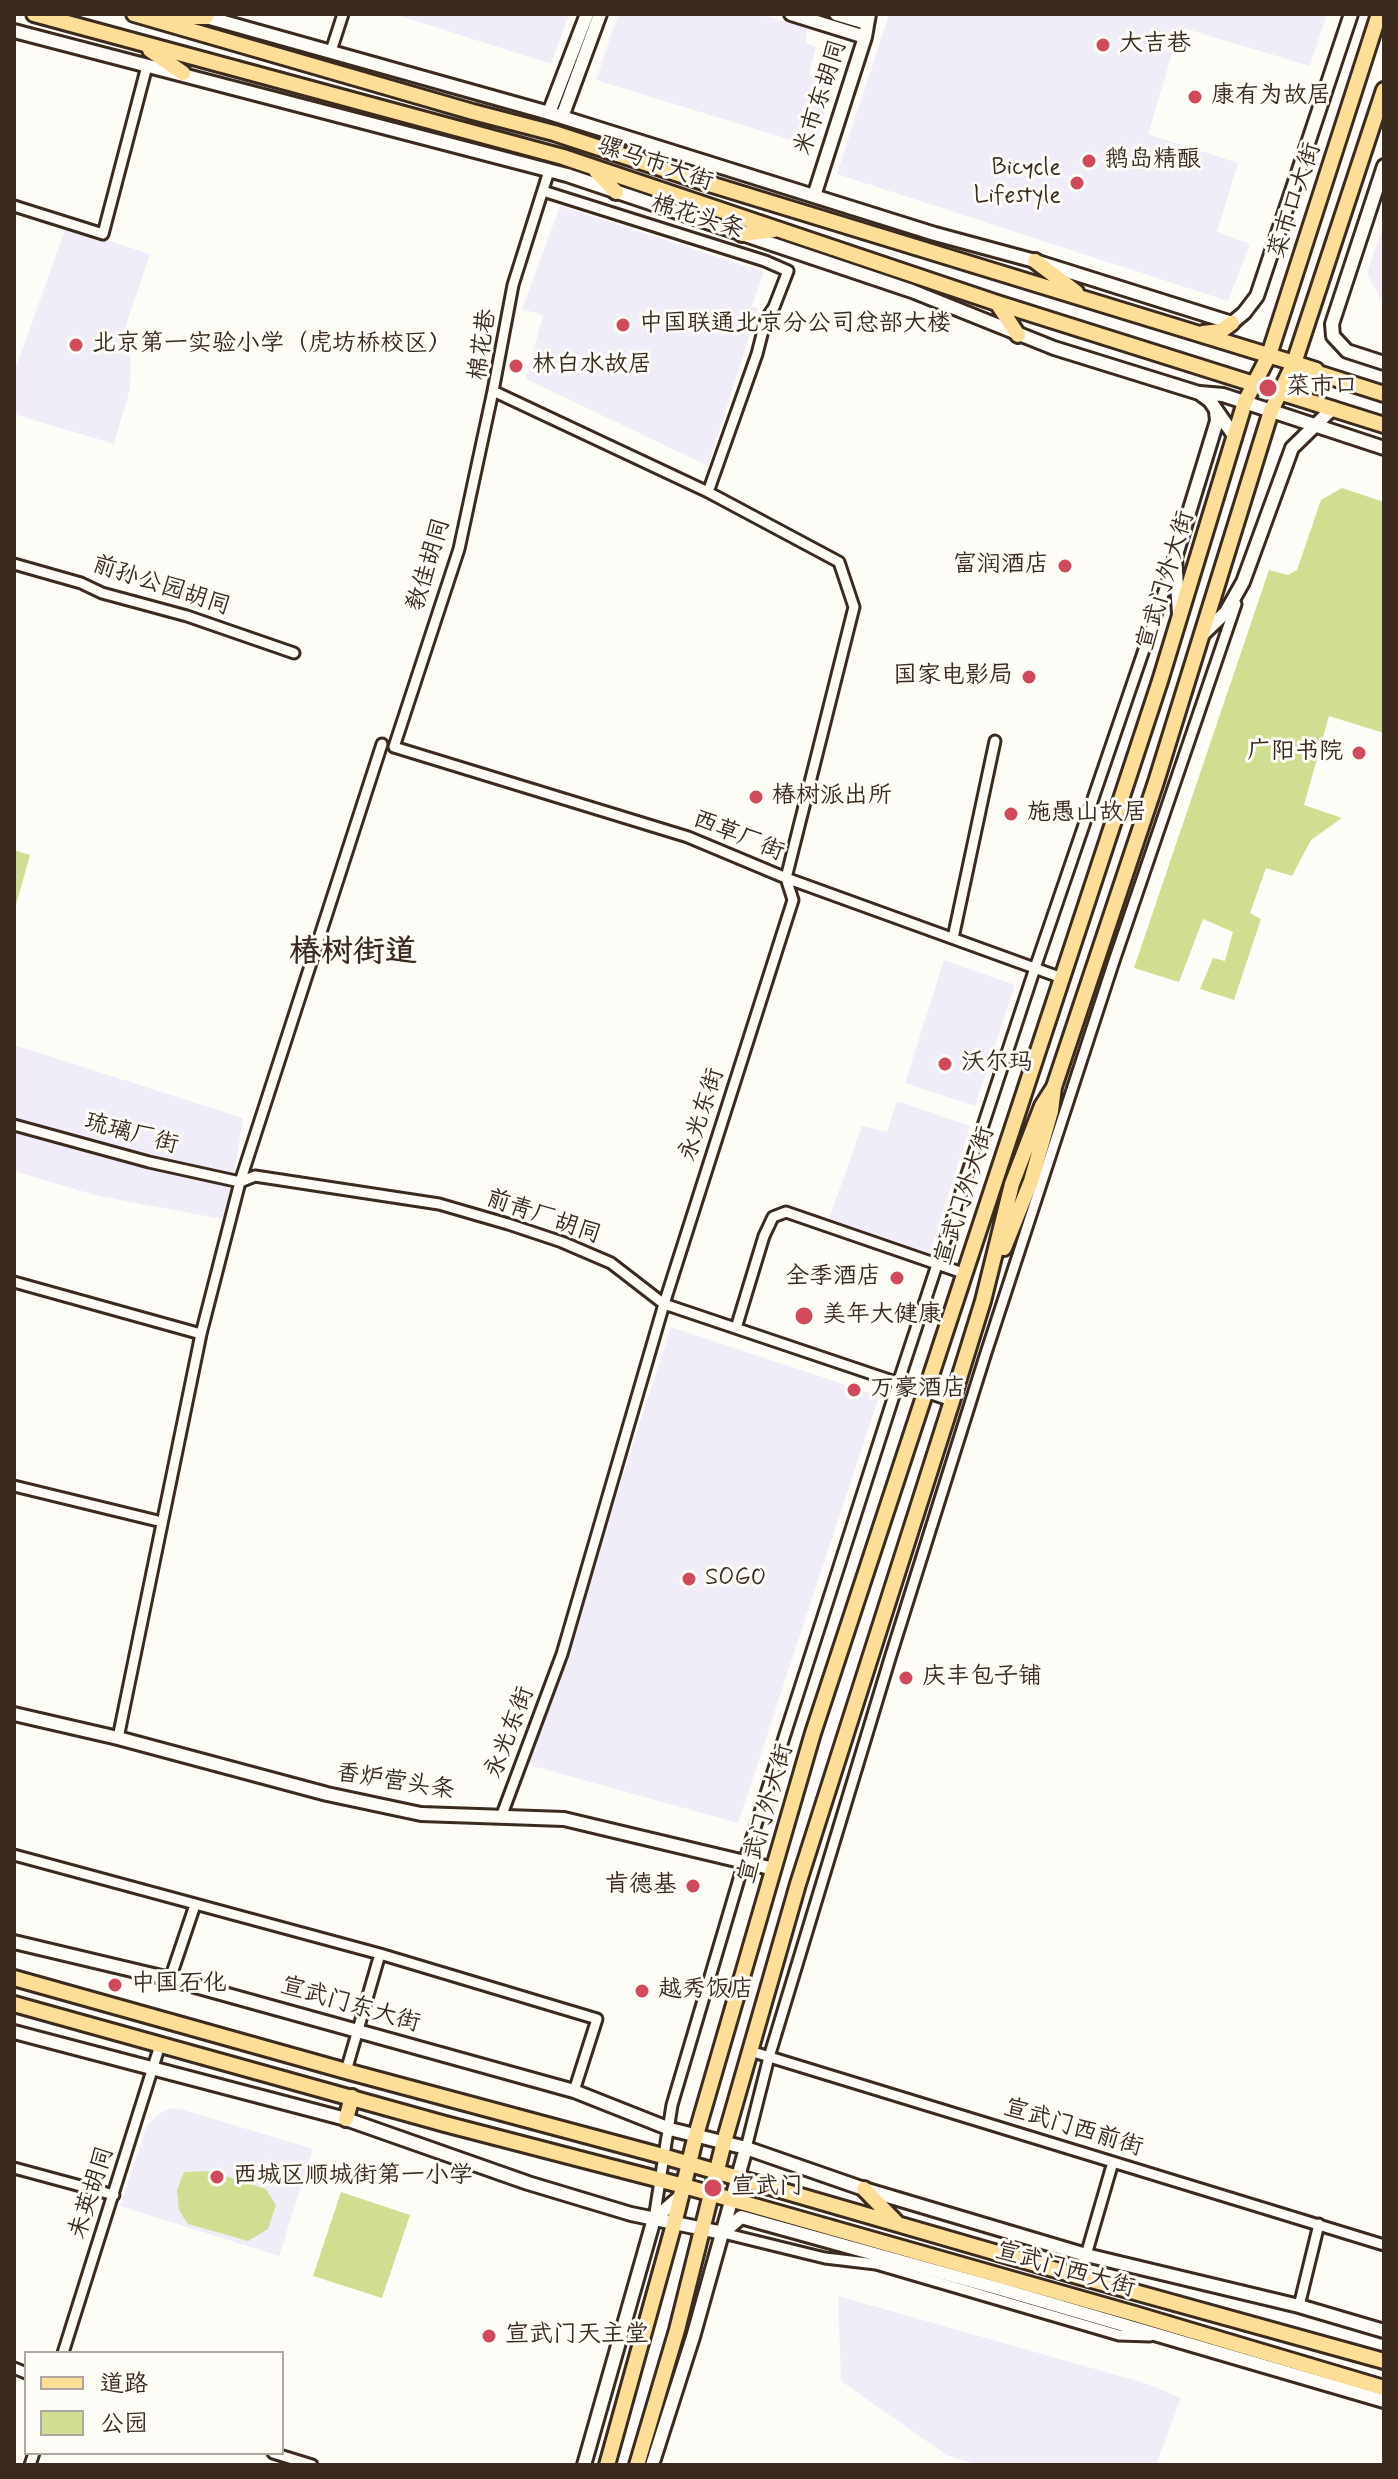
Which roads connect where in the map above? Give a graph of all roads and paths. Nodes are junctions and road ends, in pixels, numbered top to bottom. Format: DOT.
graph roads {
  1 [pos="34,14"];
  2 [pos="343,14"];
  3 [pos="587,14"];
  4 [pos="600,14"];
  5 [pos="791,14"];
  6 [pos="836,14"];
  7 [pos="1351,14"];
  8 [pos="1379,14"];
  9 [pos="140,16"];
  10 [pos="201,16"];
  11 [pos="868,18"];
  12 [pos="14,31"];
  13 [pos="865,37"];
  14 [pos="143,45"];
  15 [pos="331,51"];
  16 [pos="147,66"];
  17 [pos="183,73"];
  18 [pos="1384,90"];
  19 [pos="555,115"];
  20 [pos="1384,166"];
  21 [pos="593,167"];
  22 [pos="549,171"];
  23 [pos="543,191"];
  24 [pos="616,192"];
  25 [pos="814,196"];
  26 [pos="14,206"];
  27 [pos="779,230"];
  28 [pos="742,234"];
  29 [pos="1035,261"];
  30 [pos="1086,300"];
  31 [pos="997,303"];
  32 [pos="1232,323"];
  33 [pos="1199,334"];
  34 [pos="1018,335"];
  35 [pos="1269,355"];
  36 [pos="1294,363"];
  37 [pos="1384,363"];
  38 [pos="1254,384"];
  39 [pos="493,391"];
  40 [pos="1280,391"];
  41 [pos="1199,393"];
  42 [pos="1384,394"];
  43 [pos="1245,402"];
  44 [pos="1333,408"];
  45 [pos="1216,411"];
  46 [pos="1271,411"];
  47 [pos="1316,425"];
  48 [pos="1384,425"];
  49 [pos="1336,431"];
  50 [pos="1304,436"];
  51 [pos="1235,437"];
  52 [pos="1384,448"];
  53 [pos="708,492"];
  54 [pos="1175,558"];
  55 [pos="14,564"];
  56 [pos="1243,582"];
  57 [pos="1179,618"];
  58 [pos="1201,636"];
  59 [pos="294,653"];
  60 [pos="995,741"];
  61 [pos="382,744"];
  62 [pos="394,747"];
  63 [pos="786,878"];
  64 [pos="953,938"];
  65 [pos="1035,968"];
  66 [pos="1062,978"];
  67 [pos="14,1125"];
  68 [pos="240,1182"];
  69 [pos="938,1265"];
  70 [pos="963,1273"];
  71 [pos="14,1282"];
  72 [pos="664,1304"];
  73 [pos="736,1328"];
  74 [pos="201,1334"];
  75 [pos="898,1383"];
  76 [pos="925,1392"];
  77 [pos="952,1401"];
  78 [pos="14,1486"];
  79 [pos="162,1522"];
  80 [pos="14,1714"];
  81 [pos="118,1738"];
  82 [pos="501,1817"];
  83 [pos="14,1855"];
  84 [pos="744,1862"];
  85 [pos="774,1869"];
  86 [pos="195,1905"];
  87 [pos="14,1942"];
  88 [pos="380,1954"];
  89 [pos="14,1978"];
  90 [pos="170,1979"];
  91 [pos="14,2004"];
  92 [pos="14,2032"];
  93 [pos="359,2032"];
  94 [pos="160,2045"];
  95 [pos="750,2051"];
  96 [pos="769,2057"];
  97 [pos="153,2070"];
  98 [pos="346,2071"];
  99 [pos="574,2091"];
  100 [pos="352,2097"];
  101 [pos="346,2119"];
  102 [pos="670,2129"];
  103 [pos="696,2135"];
  104 [pos="724,2142"];
  105 [pos="746,2148"];
  106 [pos="1113,2162"];
  107 [pos="689,2164"];
  108 [pos="14,2168"];
  109 [pos="717,2172"];
  110 [pos="737,2178"];
  111 [pos="864,2189"];
  112 [pos="683,2191"];
  113 [pos="713,2194"];
  114 [pos="114,2195"];
  115 [pos="732,2200"];
  116 [pos="741,2217"];
  117 [pos="654,2219"];
  118 [pos="896,2222"];
  119 [pos="674,2224"];
  120 [pos="1319,2224"];
  121 [pos="703,2229"];
  122 [pos="723,2233"];
  123 [pos="1384,2245"];
  124 [pos="1086,2255"];
  125 [pos="1077,2276"];
  126 [pos="1299,2306"];
  127 [pos="1164,2330"];
  128 [pos="1384,2331"];
  129 [pos="64,2351"];
  130 [pos="1384,2361"];
  131 [pos="1384,2388"];
  132 [pos="1384,2401"];
  133 [pos="280,2455"];
  134 [pos="605,2463"];
  135 [pos="312,2465"];
  136 [pos="584,2465"];
  137 [pos="637,2465"];
  138 [pos="652,2465"];
  1 -- 14 [label="main road, 骡马市大街"];
  2 -- 15 [label="street"];
  3 -- 19 [label="street"];
  4 -- 19 [label="street"];
  5 -- 13 [label="street"];
  6 -- 11 [label="street"];
  7 -- 32 [label="street"];
  8 -- 35 [label="main road, 菜市口大街"];
  9 -- 10 [label="main road"];
  9 -- 30 [label="main road, 骡马市大街"];
  10 -- 15 [label="street, 骡马市大街"];
  11 -- 13 [label="street, 米市东胡同"];
  12 -- 16 [label="street, 骡马市大街"];
  13 -- 25 [label="street, 米市东胡同"];
  14 -- 17 [label="main road"];
  14 -- 21 [label="main road, 骡马市大街"];
  15 -- 19 [label="street, 骡马市大街"];
  16 -- 17 [label="street, 骡马市大街"];
  16 -- 26 [label="street"];
  17 -- 22 [label="street, 骡马市大街"];
  18 -- 36 [label="main road, 菜市口大街"];
  19 -- 25 [label="street, 骡马市大街"];
  20 -- 37 [label="street"];
  21 -- 24 [label="main road"];
  21 -- 27 [label="main road, 骡马市大街"];
  22 -- 23 [label="street, 棉花巷"];
  22 -- 24 [label="street, 骡马市大街"];
  23 -- 39 [label="street, 棉花巷"];
  23 -- 53 [label="street, 棉花头条"];
  24 -- 28 [label="street, 骡马市大街"];
  25 -- 29 [label="street, 骡马市大街"];
  27 -- 28 [label="main road"];
  27 -- 31 [label="main road, 骡马市大街"];
  28 -- 34 [label="street, 骡马市大街"];
  29 -- 30 [label="main road"];
  29 -- 32 [label="street, 骡马市大街"];
  30 -- 33 [label="main road, 骡马市大街"];
  31 -- 34 [label="main road"];
  31 -- 38 [label="main road, 骡马市大街"];
  32 -- 33 [label="main road"];
  33 -- 35 [label="main road, 骡马市大街"];
  34 -- 41 [label="street, 骡马市大街"];
  35 -- 36 [label="main road, 骡马市大街"];
  35 -- 38 [label="main road, 菜市口大街"];
  36 -- 40 [label="main road, 菜市口大街"];
  36 -- 42 [label="main road, 骡马市大街"];
  38 -- 40 [label="main road, 骡马市大街"];
  38 -- 43 [label="main road, 宣武门外大街"];
  39 -- 53 [label="street, 棉花巷"];
  39 -- 62 [label="street, 教佳胡同"];
  40 -- 44 [label="main road, 骡马市大街"];
  40 -- 46 [label="main road, 宣武门外大街"];
  41 -- 43 [label="street"];
  41 -- 45 [label="street"];
  43 -- 46 [label="street"];
  43 -- 51 [label="main road, 宣武门外大街"];
  44 -- 47 [label="street"];
  44 -- 48 [label="main road, 骡马市大街"];
  45 -- 51 [label="street"];
  45 -- 54 [label="street"];
  46 -- 47 [label="street"];
  46 -- 58 [label="main road, 宣武门外大街"];
  47 -- 49 [label="street"];
  47 -- 50 [label="street"];
  49 -- 50 [label="street"];
  49 -- 52 [label="street"];
  50 -- 56 [label="street"];
  51 -- 57 [label="main road, 宣武门外大街"];
  53 -- 63 [label="street, 永光东街"];
  54 -- 57 [label="street"];
  54 -- 65 [label="street"];
  55 -- 59 [label="street, 前孙公园胡同"];
  56 -- 58 [label="street"];
  56 -- 96 [label="street"];
  57 -- 66 [label="main road, 宣武门外大街"];
  58 -- 77 [label="main road, 宣武门外大街"];
  60 -- 64 [label="street"];
  61 -- 68 [label="street"];
  62 -- 63 [label="street, 西草厂街"];
  63 -- 64 [label="street, 西草厂街"];
  63 -- 72 [label="street, 永光东街"];
  64 -- 65 [label="street, 西草厂街"];
  65 -- 66 [label="street, 西草厂街"];
  65 -- 69 [label="street"];
  66 -- 70 [label="main road, 宣武门外大街"];
  67 -- 68 [label="street, 琉璃厂街"];
  68 -- 72 [label="street, 前青厂胡同"];
  68 -- 74 [label="street"];
  69 -- 70 [label="street"];
  69 -- 73 [label="street"];
  69 -- 75 [label="street"];
  70 -- 76 [label="main road, 宣武门外大街"];
  71 -- 74 [label="street"];
  72 -- 73 [label="street, 前青厂胡同"];
  72 -- 82 [label="street, 永光东街"];
  73 -- 75 [label="street, 前青厂胡同"];
  74 -- 79 [label="street"];
  75 -- 76 [label="street, 前青厂胡同"];
  75 -- 84 [label="street"];
  76 -- 77 [label="street, 前青厂胡同"];
  76 -- 85 [label="main road, 宣武门外大街"];
  77 -- 95 [label="main road, 宣武门外大街"];
  78 -- 79 [label="street"];
  79 -- 81 [label="street"];
  80 -- 81 [label="street, 香炉营头条"];
  81 -- 82 [label="street, 香炉营头条"];
  82 -- 84 [label="street, 香炉营头条"];
  83 -- 86 [label="street"];
  84 -- 85 [label="street, 香炉营头条"];
  84 -- 102 [label="street"];
  85 -- 103 [label="main road, 宣武门外大街"];
  86 -- 88 [label="street"];
  86 -- 90 [label="street"];
  87 -- 90 [label="street, 宣武门东大街"];
  88 -- 93 [label="street"];
  88 -- 99 [label="street"];
  89 -- 98 [label="main road"];
  90 -- 93 [label="street, 宣武门东大街"];
  91 -- 94 [label="main road"];
  92 -- 97 [label="street"];
  93 -- 98 [label="street"];
  93 -- 99 [label="street, 宣武门东大街"];
  94 -- 97 [label="street, 未英胡同"];
  94 -- 100 [label="main road"];
  95 -- 96 [label="street, 宣武门西前街"];
  95 -- 104 [label="main road, 宣武门外大街"];
  96 -- 105 [label="street"];
  96 -- 106 [label="street, 宣武门西前街"];
  97 -- 101 [label="street"];
  97 -- 114 [label="street, 未英胡同"];
  98 -- 107 [label="main road, 宣武门西大街"];
  99 -- 102 [label="street, 宣武门东大街"];
  100 -- 101 [label="main road"];
  100 -- 112 [label="main road, 宣武门西大街"];
  101 -- 117 [label="street"];
  102 -- 103 [label="street, 宣武门东大街"];
  102 -- 117 [label="street"];
  103 -- 104 [label="street, 宣武门西大街"];
  103 -- 107 [label="main road, 宣武门外大街"];
  104 -- 105 [label="street, 宣武门西大街"];
  104 -- 109 [label="main road, 宣武门外大街"];
  105 -- 110 [label="street"];
  105 -- 111 [label="street, 宣武门西大街"];
  106 -- 120 [label="street, 宣武门西前街"];
  106 -- 124 [label="street"];
  107 -- 109 [label="main road, 宣武门西大街"];
  107 -- 112 [label="main road, 宣武门外大街"];
  108 -- 114 [label="street"];
  109 -- 110 [label="main road, 宣武门西大街"];
  109 -- 113 [label="main road, 宣武门外大街"];
  110 -- 115 [label="street"];
  110 -- 118 [label="main road, 宣武门西大街"];
  111 -- 118 [label="main road"];
  111 -- 124 [label="street, 宣武门西大街"];
  112 -- 113 [label="main road, 宣武门西大街"];
  112 -- 117 [label="street"];
  112 -- 119 [label="main road, 宣武门外大街"];
  113 -- 115 [label="main road, 宣武门西大街"];
  113 -- 121 [label="main road, 宣武门外大街"];
  114 -- 129 [label="street, 未英胡同"];
  115 -- 116 [label="street"];
  115 -- 122 [label="street"];
  115 -- 127 [label="main road, 宣武门西大街"];
  116 -- 122 [label="street"];
  116 -- 127 [label="street, 宣武门西大街"];
  117 -- 119 [label="street"];
  117 -- 136 [label="street"];
  118 -- 125 [label="main road, 宣武门西大街"];
  119 -- 121 [label="street"];
  119 -- 134 [label="main road, 宣武门外大街"];
  120 -- 123 [label="street, 宣武门西前街"];
  120 -- 126 [label="street"];
  121 -- 122 [label="street"];
  121 -- 137 [label="main road, 宣武门外大街"];
  122 -- 127 [label="street, 宣武门西大街"];
  122 -- 138 [label="street"];
  124 -- 125 [label="street"];
  124 -- 126 [label="street, 宣武门西大街"];
  125 -- 130 [label="main road, 宣武门西大街"];
  126 -- 128 [label="street, 宣武门西大街"];
  127 -- 131 [label="main road, 宣武门西大街"];
  127 -- 132 [label="street, 宣武门西大街"];
  133 -- 135 [label="street"];
}
